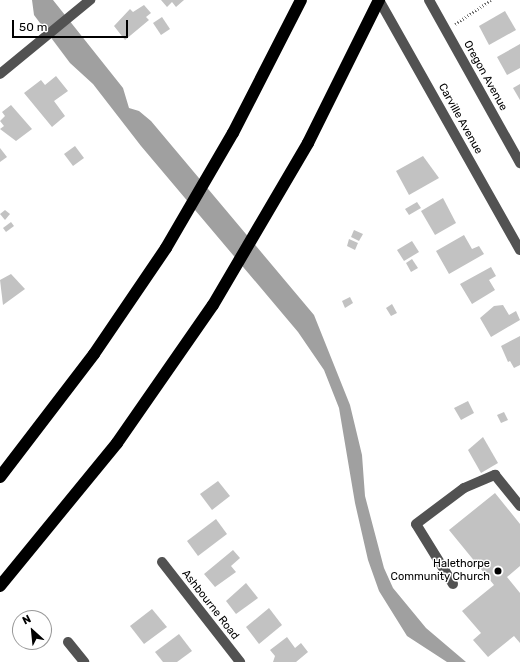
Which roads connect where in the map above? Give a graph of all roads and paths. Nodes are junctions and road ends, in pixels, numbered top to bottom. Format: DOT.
graph roads {
  1 [pos="90,0"];
  2 [pos="301,0"];
  3 [pos="379,0"];
  4 [pos="429,0"];
  5 [pos="491,0"];
  6 [pos="447,30"];
  7 [pos="0,74"];
  8 [pos="520,163"];
  9 [pos="520,250"];
  10 [pos="0,477"];
  11 [pos="520,506"];
  12 [pos="162,562"];
  13 [pos="453,584"];
  14 [pos="0,586"];
  15 [pos="68,642"];
  16 [pos="84,662"];
  17 [pos="240,662"];
  1 -- 7 [label="street"];
  2 -- 10 [label="highway"];
  3 -- 9 [label="street, Carville Avenue"];
  3 -- 14 [label="highway"];
  4 -- 6 [label="street, Oregon Avenue"];
  5 -- 6 [label="path"];
  6 -- 8 [label="street, Oregon Avenue"];
  11 -- 13 [label="street"];
  12 -- 17 [label="street, Ashbourne Road"];
  15 -- 16 [label="street"];
}
